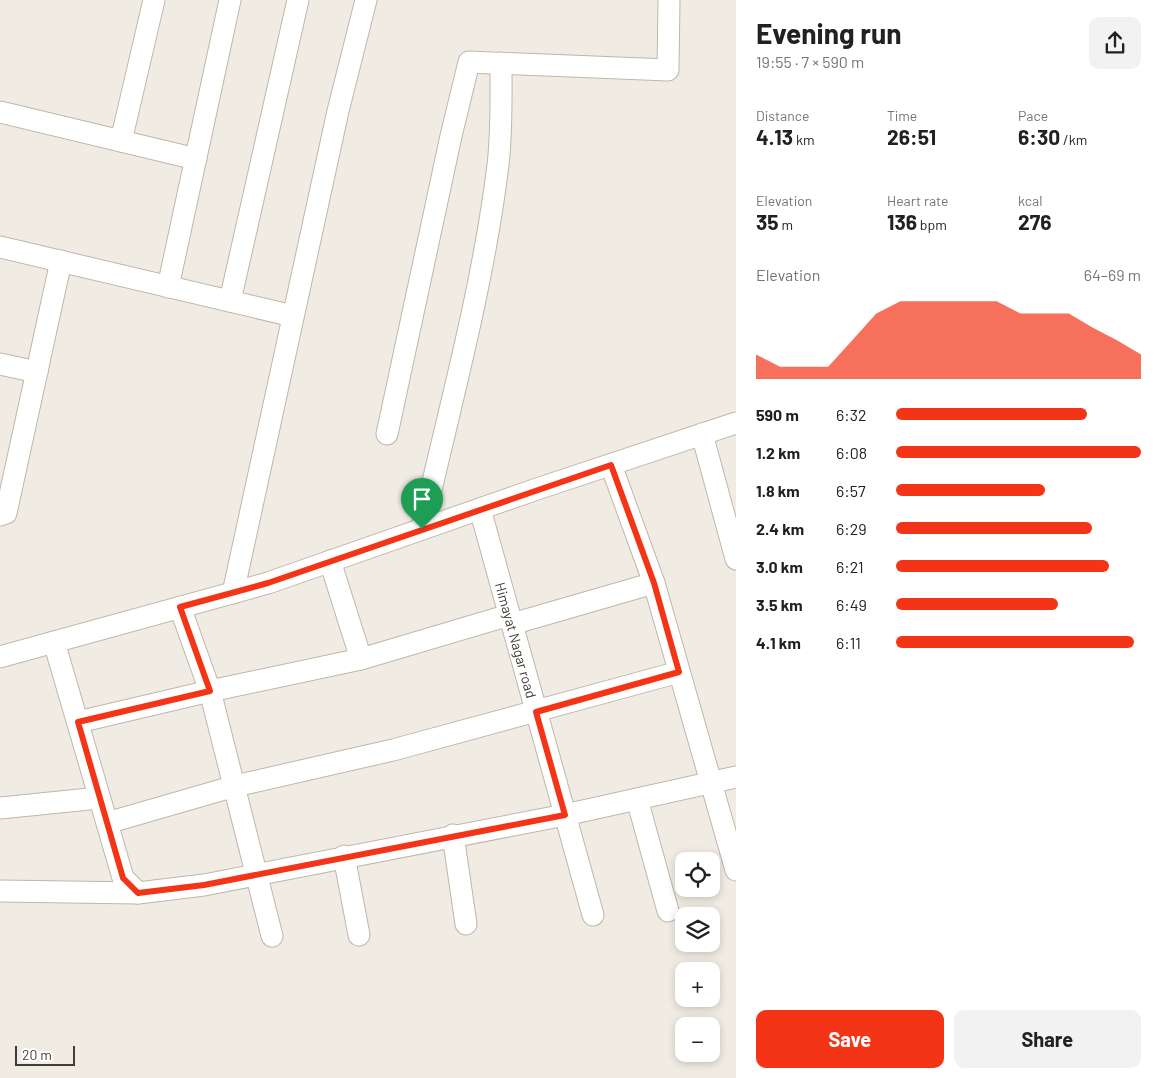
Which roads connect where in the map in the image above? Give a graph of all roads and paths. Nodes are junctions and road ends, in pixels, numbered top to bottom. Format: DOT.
graph roads {
  1 [pos="154,0"];
  2 [pos="230,0"];
  3 [pos="298,0"];
  4 [pos="366,0"];
  5 [pos="669,0"];
  6 [pos="501,63"];
  7 [pos="0,112"];
  8 [pos="121,141"];
  9 [pos="196,159"];
  10 [pos="0,247"];
  11 [pos="61,261"];
  12 [pos="168,287"];
  13 [pos="230,301"];
  14 [pos="293,316"];
  15 [pos="0,364"];
  16 [pos="37,372"];
  17 [pos="736,423"];
  18 [pos="387,434"];
  19 [pos="702,434"];
  20 [pos="611,465"];
  21 [pos="480,509"];
  22 [pos="0,515"];
  23 [pos="422,529"];
  24 [pos="736,560"];
  25 [pos="330,561"];
  26 [pos="654,583"];
  27 [pos="233,593"];
  28 [pos="180,607"];
  29 [pos="511,619"];
  30 [pos="54,642"];
  31 [pos="0,658"];
  32 [pos="361,660"];
  33 [pos="679,672"];
  34 [pos="210,691"];
  35 [pos="536,712"];
  36 [pos="78,722"];
  37 [pos="736,778"];
  38 [pos="711,783"];
  39 [pos="235,786"];
  40 [pos="99,798"];
  41 [pos="637,799"];
  42 [pos="0,808"];
  43 [pos="565,815"];
  44 [pos="107,823"];
  45 [pos="454,835"];
  46 [pos="344,856"];
  47 [pos="736,870"];
  48 [pos="255,874"];
  49 [pos="0,891"];
  50 [pos="138,893"];
  51 [pos="668,911"];
  52 [pos="593,915"];
  53 [pos="466,924"];
  54 [pos="358,935"];
  55 [pos="272,936"];
  1 -- 8 [label="street"];
  2 -- 9 [label="street"];
  3 -- 13 [label="street"];
  4 -- 14 [label="street"];
  5 -- 6 [label="street"];
  6 -- 18 [label="street"];
  6 -- 23 [label="street"];
  7 -- 8 [label="street"];
  8 -- 9 [label="street"];
  9 -- 12 [label="street"];
  10 -- 11 [label="street"];
  11 -- 12 [label="street"];
  11 -- 16 [label="street"];
  12 -- 13 [label="street"];
  13 -- 14 [label="street"];
  14 -- 27 [label="street"];
  15 -- 16 [label="street"];
  16 -- 22 [label="street"];
  17 -- 19 [label="street"];
  19 -- 20 [label="street"];
  19 -- 24 [label="street"];
  20 -- 21 [label="street"];
  20 -- 26 [label="street"];
  21 -- 23 [label="street"];
  21 -- 29 [label="street, Himayat Nagar road"];
  23 -- 25 [label="street"];
  25 -- 27 [label="street"];
  25 -- 32 [label="street"];
  26 -- 29 [label="street"];
  26 -- 33 [label="street"];
  27 -- 28 [label="street"];
  28 -- 30 [label="street"];
  28 -- 34 [label="street"];
  29 -- 32 [label="street"];
  29 -- 35 [label="street, Himayat Nagar road"];
  30 -- 31 [label="street"];
  30 -- 36 [label="street"];
  32 -- 34 [label="street"];
  33 -- 35 [label="street"];
  33 -- 38 [label="street"];
  34 -- 36 [label="street"];
  34 -- 39 [label="street"];
  35 -- 39 [label="street"];
  35 -- 43 [label="street, Himayat Nagar road"];
  36 -- 40 [label="street"];
  37 -- 38 [label="street"];
  38 -- 41 [label="street"];
  38 -- 47 [label="street"];
  39 -- 44 [label="street"];
  39 -- 48 [label="street"];
  40 -- 42 [label="street"];
  40 -- 44 [label="street"];
  41 -- 43 [label="street"];
  41 -- 51 [label="street"];
  43 -- 45 [label="street"];
  43 -- 52 [label="street, Himayat Nagar road"];
  44 -- 50 [label="street"];
  45 -- 46 [label="street"];
  45 -- 53 [label="street"];
  46 -- 48 [label="street"];
  46 -- 54 [label="street"];
  48 -- 50 [label="street"];
  48 -- 55 [label="street"];
  49 -- 50 [label="street"];
}
